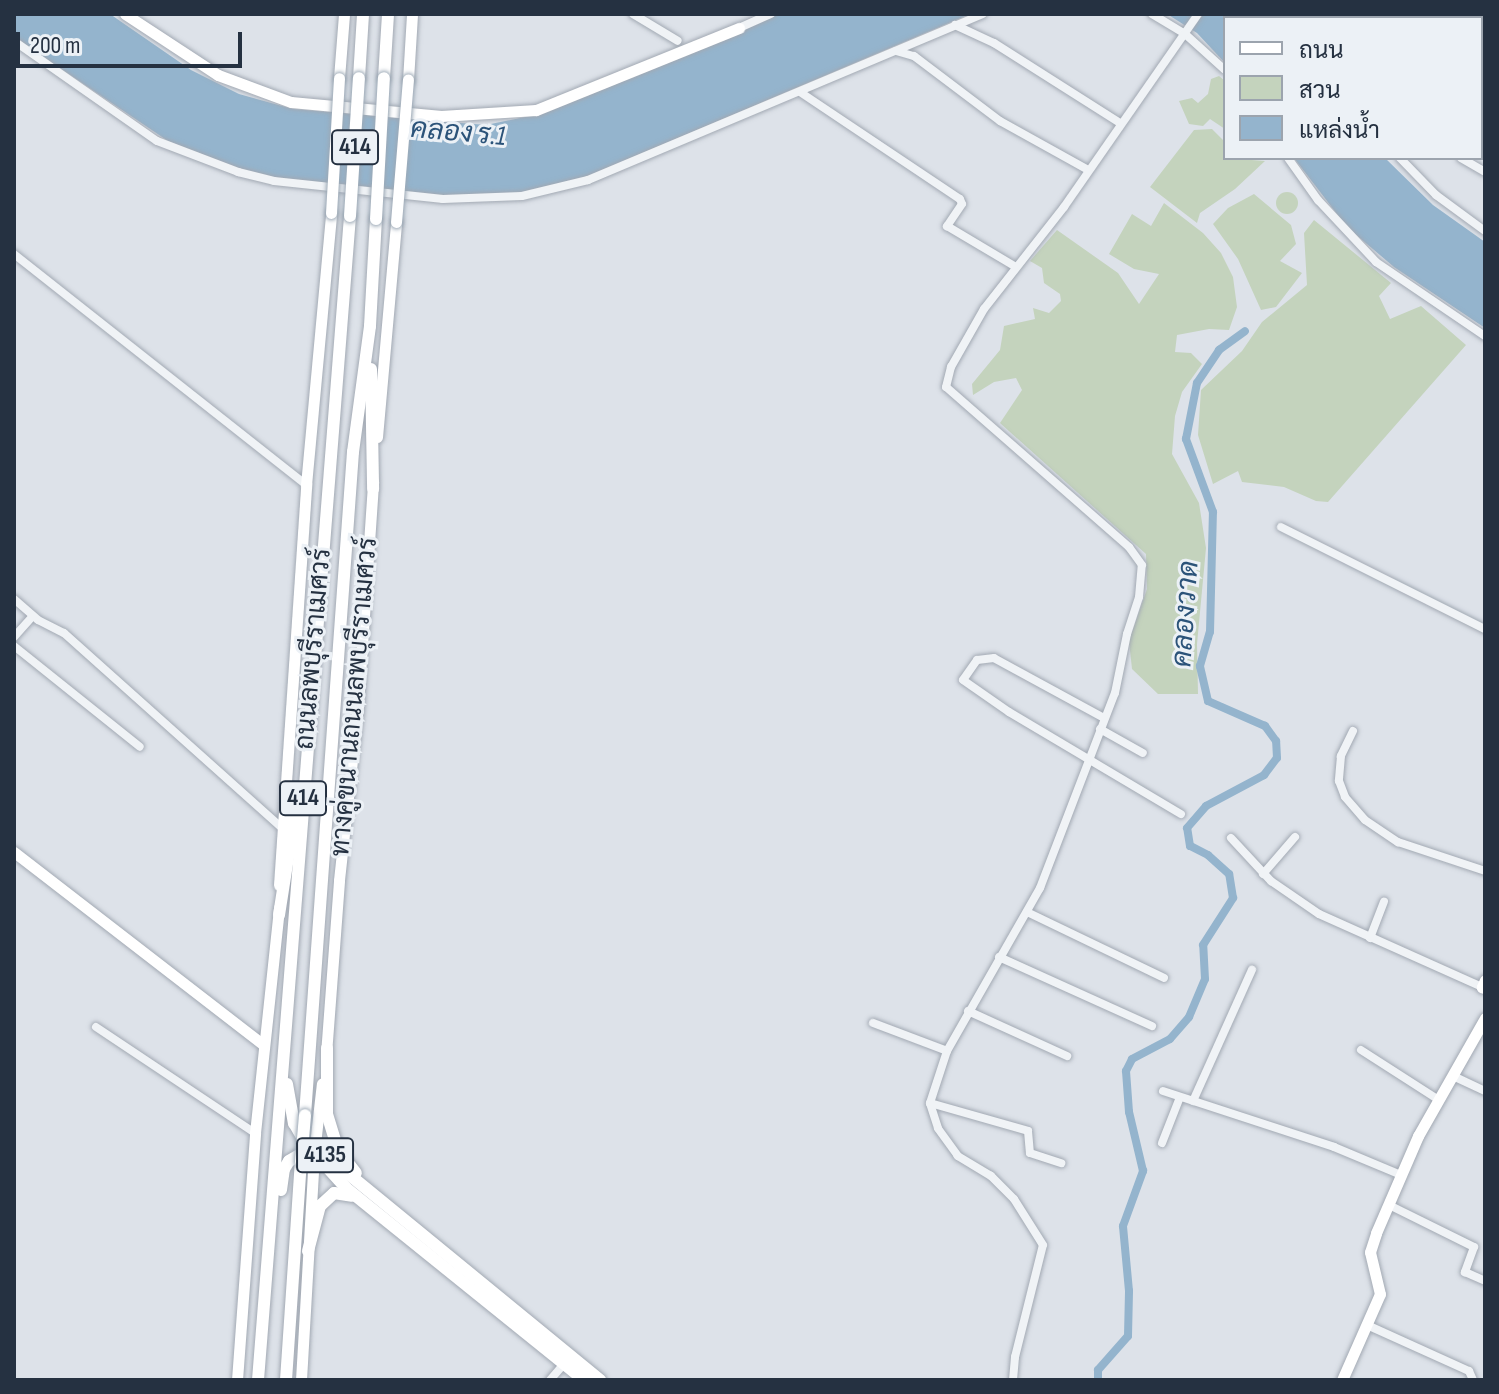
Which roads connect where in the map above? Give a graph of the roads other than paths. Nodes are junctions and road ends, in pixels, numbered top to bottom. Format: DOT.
graph roads {
  1 [pos="125,14"];
  2 [pos="148,14"];
  3 [pos="344,14"];
  4 [pos="363,14"];
  5 [pos="388,14"];
  6 [pos="412,14"];
  7 [pos="633,14"];
  8 [pos="771,14"];
  9 [pos="983,14"];
  10 [pos="1152,14"];
  11 [pos="1195,17"];
  12 [pos="141,25"];
  13 [pos="955,25"];
  14 [pos="739,28"];
  15 [pos="1184,33"];
  16 [pos="14,41"];
  17 [pos="678,41"];
  18 [pos="896,51"];
  19 [pos="1223,68"];
  20 [pos="800,92"];
  21 [pos="1120,123"];
  22 [pos="1289,160"];
  23 [pos="1402,160"];
  24 [pos="1464,160"];
  25 [pos="1088,170"];
  26 [pos="1485,172"];
  27 [pos="1485,231"];
  28 [pos="14,254"];
  29 [pos="1016,267"];
  30 [pos="370,326"];
  31 [pos="1485,336"];
  32 [pos="330,450"];
  33 [pos="353,452"];
  34 [pos="306,485"];
  35 [pos="373,489"];
  36 [pos="1281,527"];
  37 [pos="14,599"];
  38 [pos="33,616"];
  39 [pos="1485,629"];
  40 [pos="14,637"];
  41 [pos="14,646"];
  42 [pos="1104,718"];
  43 [pos="1100,729"];
  44 [pos="1353,731"];
  45 [pos="308,733"];
  46 [pos="140,747"];
  47 [pos="1143,753"];
  48 [pos="1088,758"];
  49 [pos="1181,814"];
  50 [pos="281,827"];
  51 [pos="1295,837"];
  52 [pos="1231,838"];
  53 [pos="14,852"];
  54 [pos="1485,871"];
  55 [pos="1263,874"];
  56 [pos="1384,902"];
  57 [pos="1027,912"];
  58 [pos="279,915"];
  59 [pos="1370,938"];
  60 [pos="999,957"];
  61 [pos="1252,970"];
  62 [pos="1164,978"];
  63 [pos="1484,985"];
  64 [pos="968,1011"];
  65 [pos="1485,1018"];
  66 [pos="873,1023"];
  67 [pos="1152,1026"];
  68 [pos="96,1027"];
  69 [pos="264,1045"];
  70 [pos="327,1048"];
  71 [pos="1361,1050"];
  72 [pos="947,1051"];
  73 [pos="1067,1056"];
  74 [pos="283,1057"];
  75 [pos="1453,1076"];
  76 [pos="1163,1091"];
  77 [pos="1485,1091"];
  78 [pos="1180,1097"];
  79 [pos="1439,1100"];
  80 [pos="1193,1101"];
  81 [pos="930,1103"];
  82 [pos="255,1133"];
  83 [pos="1162,1143"];
  84 [pos="314,1153"];
  85 [pos="1061,1163"];
  86 [pos="1401,1175"];
  87 [pos="362,1192"];
  88 [pos="1389,1205"];
  89 [pos="308,1251"];
  90 [pos="1485,1281"];
  91 [pos="266,1287"];
  92 [pos="1367,1325"];
  93 [pos="564,1364"];
  94 [pos="237,1380"];
  95 [pos="258,1380"];
  96 [pos="286,1380"];
  97 [pos="301,1380"];
  98 [pos="550,1380"];
  99 [pos="584,1380"];
  100 [pos="600,1380"];
  101 [pos="1013,1380"];
  102 [pos="1342,1380"];
  103 [pos="1473,1380"];
  1 -- 12 [label="main road"];
  2 -- 12 [label="street"];
  3 -- 34 [label="main road, 414, bridge"];
  4 -- 32 [label="main road, ถนนลพบุรีราเมศวร์ / 414, bridge"];
  5 -- 30 [label="main road, ถนนลพบุรีราเมศวร์ / 414, bridge"];
  6 -- 35 [label="main road, ทางคู่ขนานถนนลพบุรีราเมศวร์ / 414, bridge"];
  7 -- 17 [label="street"];
  8 -- 14 [label="street"];
  9 -- 13 [label="street"];
  10 -- 15 [label="street"];
  11 -- 15 [label="street"];
  12 -- 14 [label="main road"];
  13 -- 18 [label="street"];
  13 -- 21 [label="street"];
  15 -- 19 [label="street"];
  15 -- 21 [label="street"];
  16 -- 20 [label="street"];
  18 -- 20 [label="street"];
  18 -- 25 [label="street"];
  20 -- 29 [label="street"];
  21 -- 25 [label="street"];
  22 -- 31 [label="street"];
  23 -- 27 [label="street"];
  24 -- 26 [label="street"];
  25 -- 29 [label="street"];
  28 -- 34 [label="street"];
  29 -- 42 [label="street"];
  30 -- 33 [label="main road, ถนนลพบุรีราเมศวร์ / 414"];
  30 -- 35 [label="main road"];
  32 -- 33 [label="main road"];
  32 -- 45 [label="main road, ถนนลพบุรีราเมศวร์ / 414"];
  33 -- 96 [label="main road, ถนนลพบุรีราเมศวร์ / 414, bridge"];
  34 -- 50 [label="main road, 414"];
  35 -- 70 [label="main road, ทางคู่ขนานถนนลพบุรีราเมศวร์ / 414"];
  36 -- 39 [label="street"];
  37 -- 38 [label="street"];
  38 -- 40 [label="street"];
  38 -- 50 [label="street"];
  41 -- 46 [label="street"];
  42 -- 43 [label="street"];
  42 -- 48 [label="street"];
  43 -- 47 [label="street"];
  43 -- 48 [label="street"];
  44 -- 54 [label="street"];
  45 -- 58 [label="main road"];
  45 -- 74 [label="main road, ถนนลพบุรีราเมศวร์ / 414"];
  48 -- 49 [label="street"];
  48 -- 57 [label="street"];
  50 -- 58 [label="main road, 414"];
  51 -- 55 [label="street"];
  52 -- 55 [label="street"];
  53 -- 69 [label="main road"];
  55 -- 59 [label="street"];
  56 -- 59 [label="street"];
  57 -- 60 [label="street"];
  57 -- 62 [label="street"];
  58 -- 69 [label="main road, 414"];
  59 -- 63 [label="street"];
  60 -- 64 [label="street"];
  60 -- 67 [label="street"];
  61 -- 80 [label="street"];
  64 -- 72 [label="street"];
  64 -- 73 [label="street"];
  65 -- 75 [label="main road"];
  66 -- 72 [label="street"];
  68 -- 82 [label="street"];
  69 -- 82 [label="main road, 414"];
  70 -- 84 [label="main road, ทางคู่ขนานถนนลพบุรีราเมศวร์ / 414"];
  70 -- 87 [label="main road"];
  71 -- 79 [label="street"];
  72 -- 81 [label="street"];
  74 -- 84 [label="main road, 4135"];
  74 -- 91 [label="main road, ถนนลพบุรีราเมศวร์ / 414"];
  75 -- 77 [label="street"];
  75 -- 79 [label="main road"];
  76 -- 78 [label="street"];
  78 -- 80 [label="street"];
  78 -- 83 [label="street"];
  79 -- 86 [label="main road"];
  80 -- 86 [label="street"];
  81 -- 85 [label="street"];
  81 -- 101 [label="street"];
  82 -- 94 [label="main road, 414"];
  84 -- 87 [label="main road, 4135"];
  84 -- 89 [label="main road, ทางคู่ขนานถนนลพบุรีราเมศวร์ / 414"];
  84 -- 91 [label="main road, 4135"];
  86 -- 88 [label="main road"];
  87 -- 89 [label="main road"];
  87 -- 93 [label="main road, 4135"];
  87 -- 100 [label="main road, 4135"];
  88 -- 90 [label="street"];
  88 -- 92 [label="main road"];
  89 -- 97 [label="main road, ทางคู่ขนานถนนลพบุรีราเมศวร์ / 414"];
  91 -- 95 [label="main road, ถนนลพบุรีราเมศวร์ / 414"];
  92 -- 102 [label="main road"];
  92 -- 103 [label="street"];
  93 -- 98 [label="street"];
  93 -- 99 [label="main road, 4135"];
}
